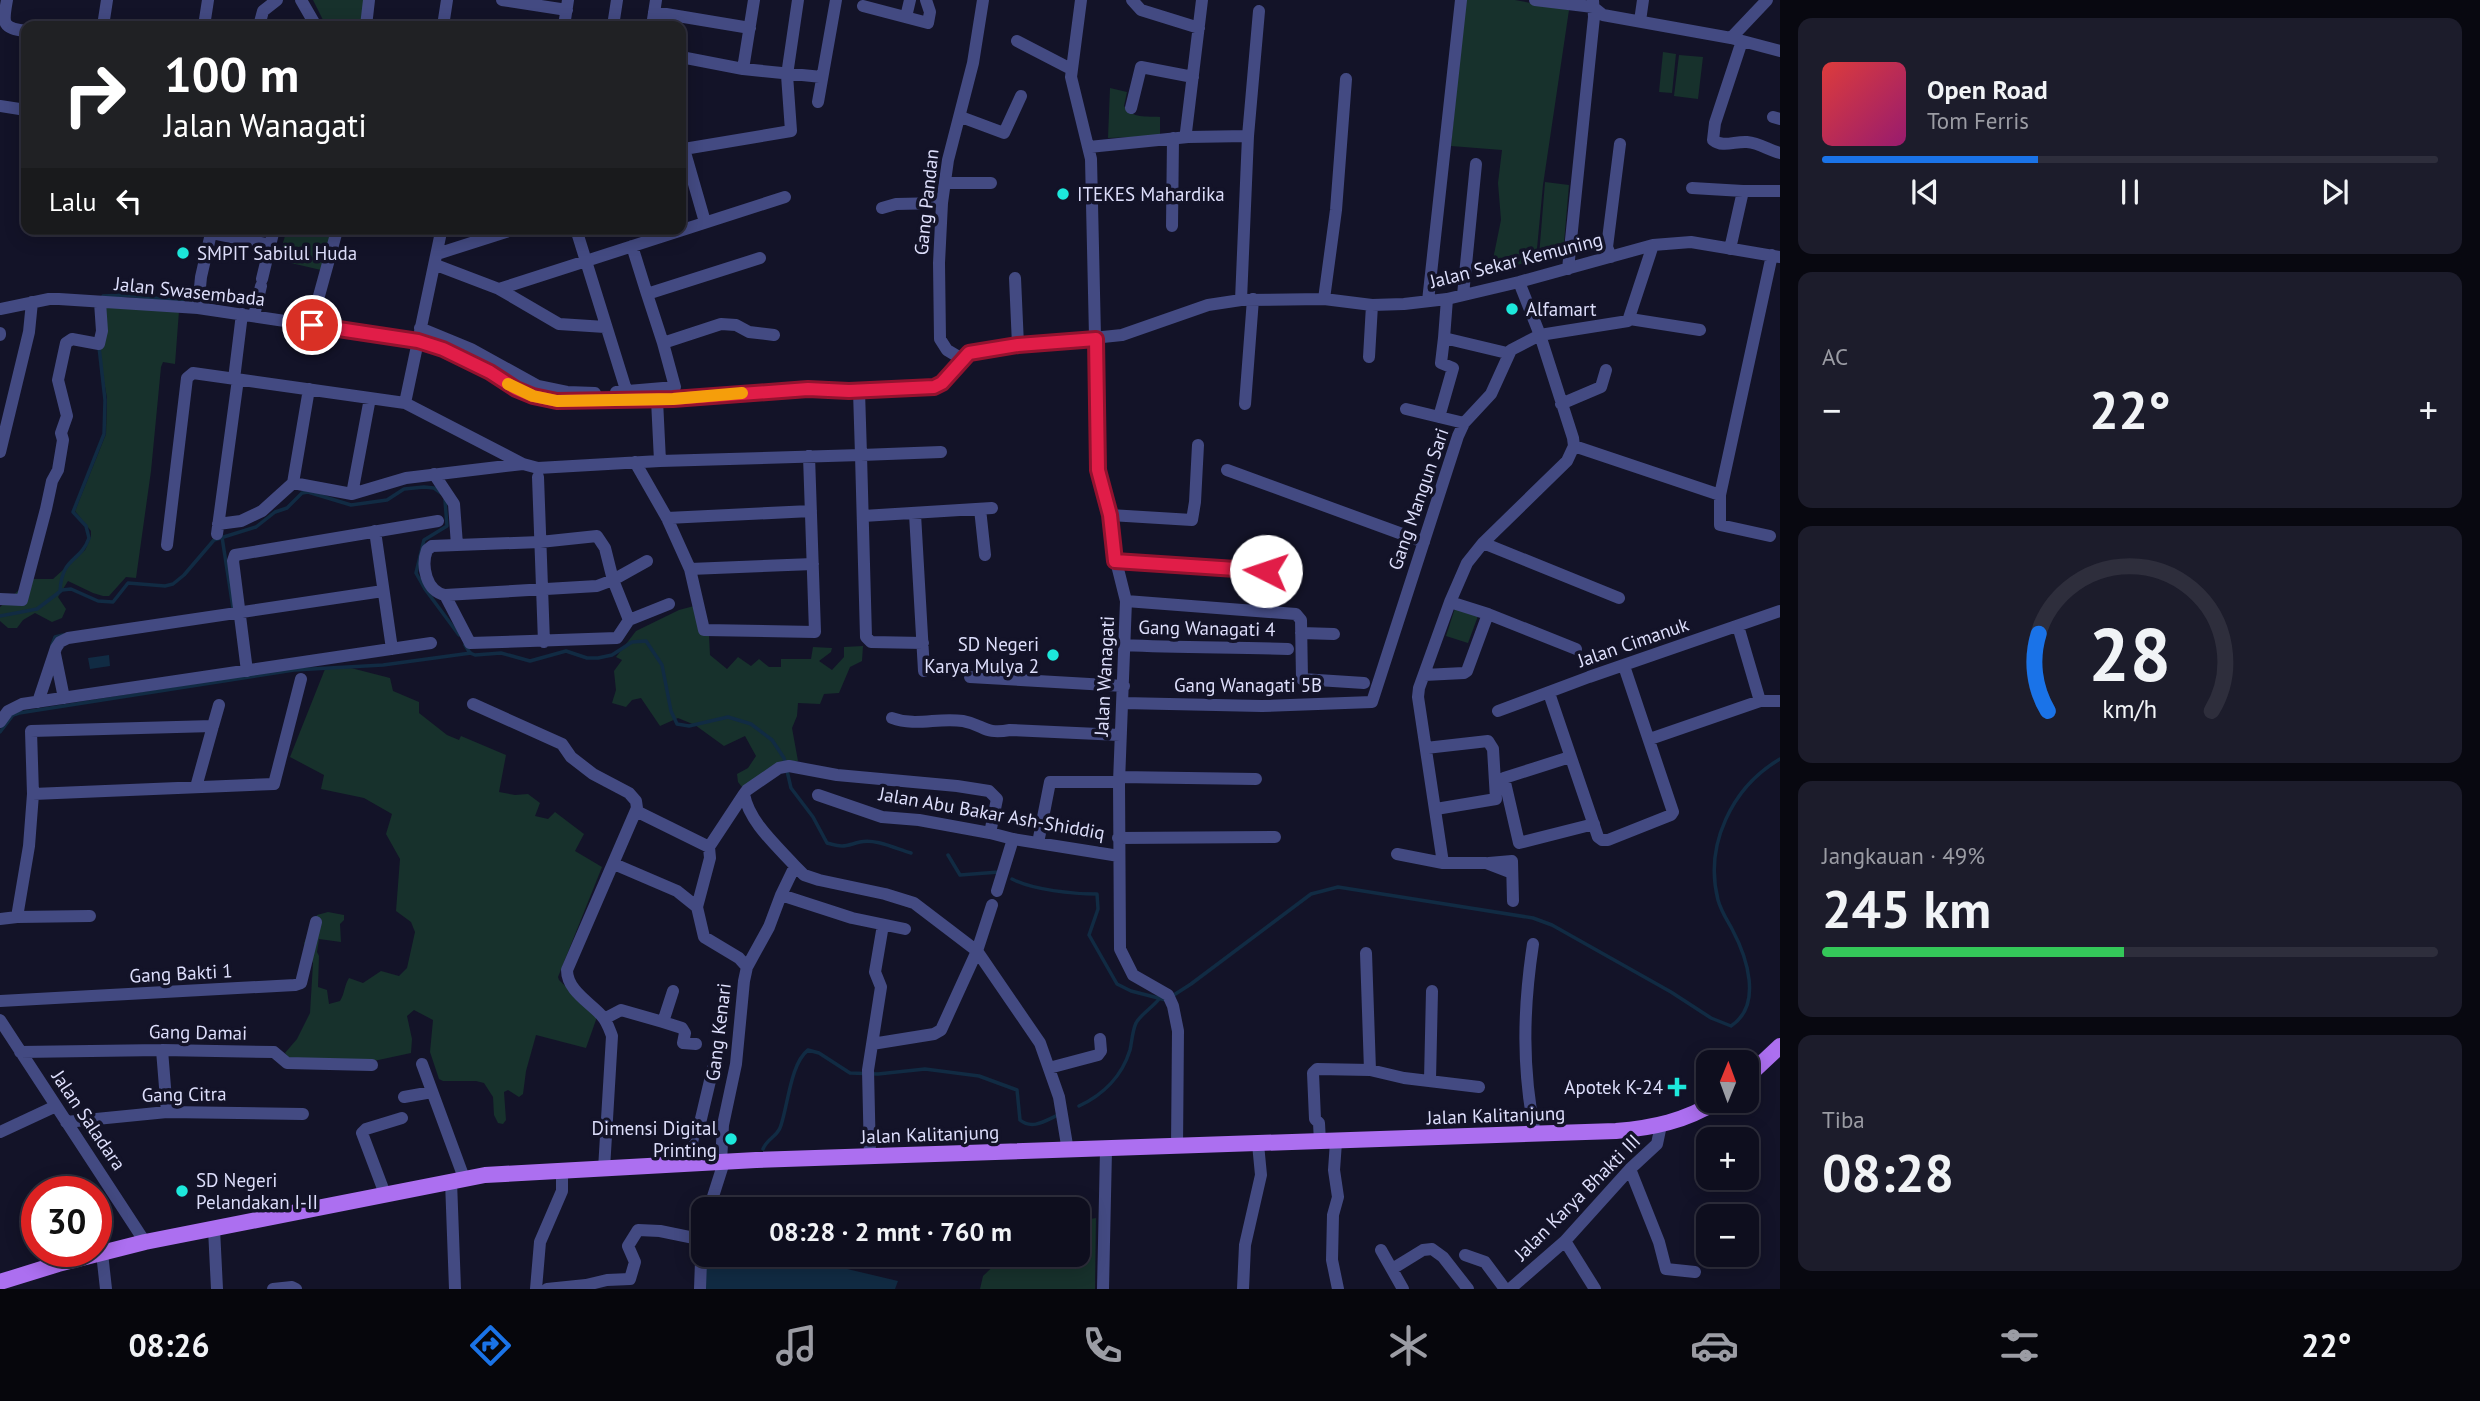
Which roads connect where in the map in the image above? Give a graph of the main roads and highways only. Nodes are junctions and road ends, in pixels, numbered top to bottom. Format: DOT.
graph roads {
  1 [pos="1780,1046"];
  2 [pos="1759,1066"];
  3 [pos="1696,1113"];
  4 [pos="0,1282"];
  1 -- 2 [label="main road"];
  3 -- 4 [label="main road, Jalan Kalitanjung"];
}
